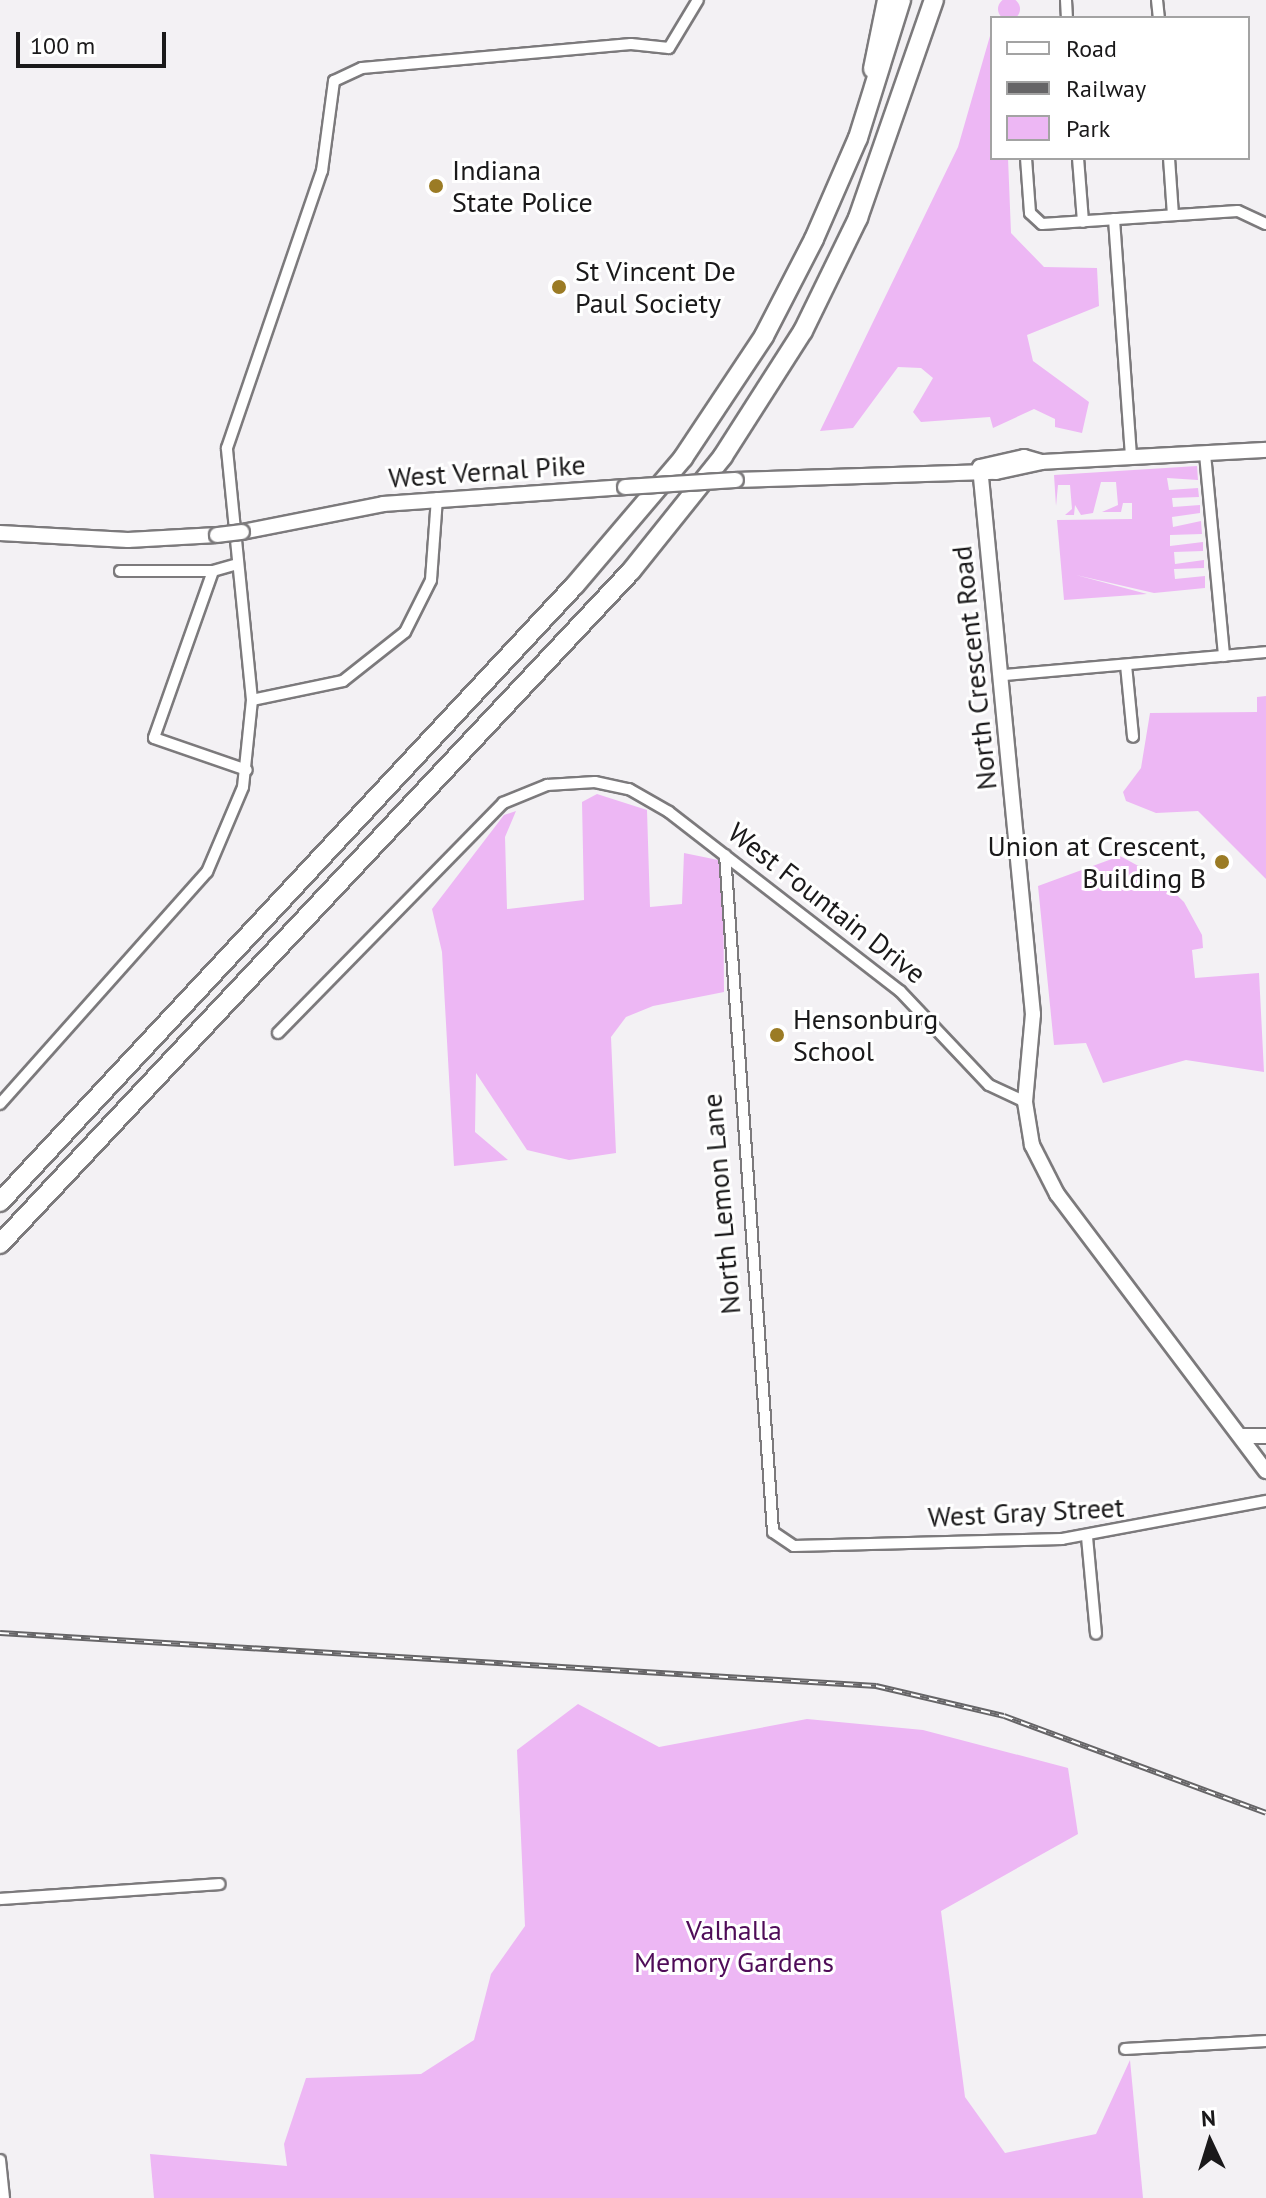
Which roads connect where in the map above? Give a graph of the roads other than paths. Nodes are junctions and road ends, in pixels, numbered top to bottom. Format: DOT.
graph roads {
  1 [pos="698,0"];
  2 [pos="887,0"];
  3 [pos="901,0"];
  4 [pos="934,0"];
  5 [pos="870,103"];
  6 [pos="1026,160"];
  7 [pos="1078,160"];
  8 [pos="1169,160"];
  9 [pos="1173,215"];
  10 [pos="1114,219"];
  11 [pos="1083,222"];
  12 [pos="1266,224"];
  13 [pos="1266,450"];
  14 [pos="1205,454"];
  15 [pos="1131,458"];
  16 [pos="980,467"];
  17 [pos="437,498"];
  18 [pos="0,533"];
  19 [pos="234,565"];
  20 [pos="120,571"];
  21 [pos="213,571"];
  22 [pos="1266,652"];
  23 [pos="1224,656"];
  24 [pos="1126,665"];
  25 [pos="1004,675"];
  26 [pos="252,700"];
  27 [pos="1133,737"];
  28 [pos="247,770"];
  29 [pos="725,855"];
  30 [pos="278,1033"];
  31 [pos="1025,1102"];
  32 [pos="0,1104"];
  33 [pos="0,1202"];
  34 [pos="0,1244"];
  35 [pos="1242,1436"];
  36 [pos="1266,1436"];
  37 [pos="1266,1471"];
  38 [pos="1266,1501"];
  39 [pos="1087,1537"];
  40 [pos="785,1545"];
  41 [pos="1096,1634"];
  42 [pos="219,1884"];
  43 [pos="0,1899"];
  44 [pos="1266,2041"];
  45 [pos="1125,2049"];
  46 [pos="0,2160"];
  47 [pos="4,2198"];
  1 -- 19 [label="street"];
  2 -- 5 [label="highway"];
  3 -- 5 [label="highway"];
  4 -- 34 [label="highway"];
  5 -- 33 [label="highway"];
  6 -- 11 [label="street"];
  7 -- 11 [label="street"];
  8 -- 9 [label="street"];
  9 -- 10 [label="street"];
  9 -- 12 [label="street"];
  10 -- 11 [label="street"];
  10 -- 15 [label="street"];
  13 -- 14 [label="main road, West Vernal Pike"];
  14 -- 15 [label="main road, West Vernal Pike"];
  14 -- 23 [label="street"];
  15 -- 16 [label="main road, West Vernal Pike"];
  16 -- 17 [label="main road, West Vernal Pike, bridge"];
  16 -- 25 [label="main road, North Crescent Road"];
  17 -- 18 [label="main road, West Vernal Pike, bridge"];
  17 -- 26 [label="street"];
  19 -- 21 [label="street"];
  19 -- 26 [label="street"];
  20 -- 21 [label="street"];
  21 -- 28 [label="street"];
  22 -- 23 [label="street"];
  23 -- 24 [label="street"];
  24 -- 25 [label="street"];
  24 -- 27 [label="street"];
  25 -- 31 [label="main road, North Crescent Road"];
  26 -- 28 [label="street"];
  28 -- 32 [label="street"];
  29 -- 30 [label="street, West Fountain Drive"];
  29 -- 31 [label="street, West Fountain Drive"];
  29 -- 40 [label="street, North Lemon Lane"];
  31 -- 35 [label="main road"];
  35 -- 36 [label="main road"];
  35 -- 37 [label="main road"];
  38 -- 39 [label="street, West Gray Street"];
  39 -- 40 [label="street, West Gray Street"];
  39 -- 41 [label="street"];
  42 -- 43 [label="street"];
  44 -- 45 [label="street"];
  46 -- 47 [label="street"];
}
